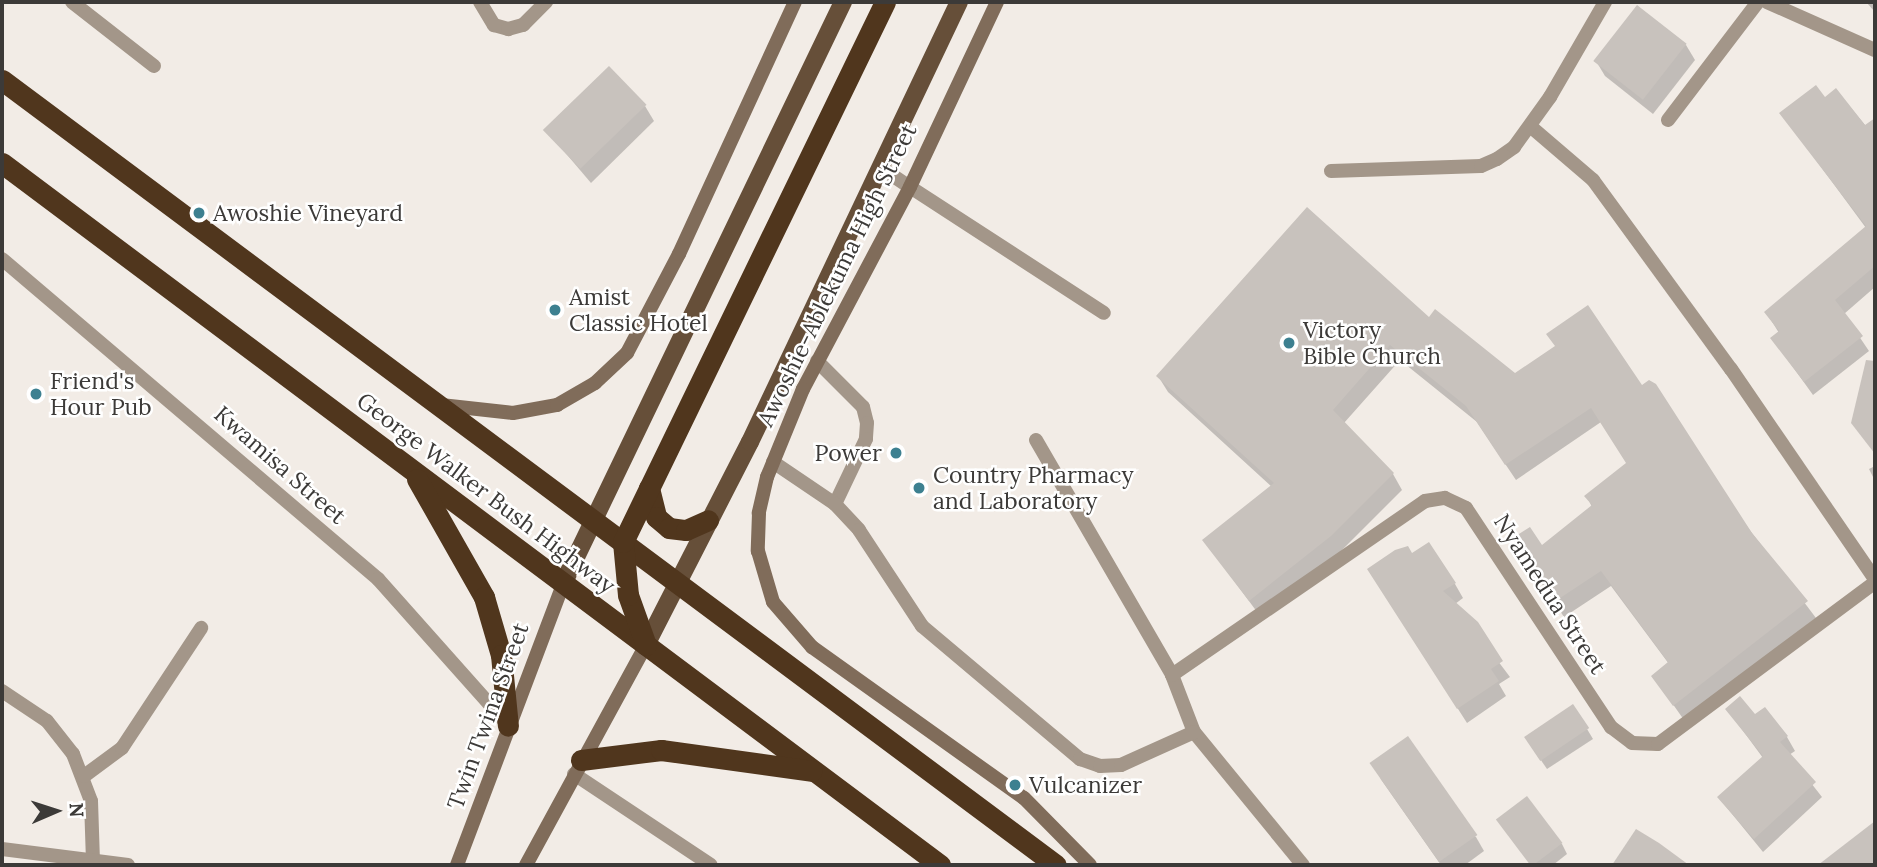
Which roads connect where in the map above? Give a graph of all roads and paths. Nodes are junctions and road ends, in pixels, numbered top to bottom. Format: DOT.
graph roads {
  1 [pos="72,2"];
  2 [pos="480,2"];
  3 [pos="546,2"];
  4 [pos="843,2"];
  5 [pos="885,2"];
  6 [pos="959,2"];
  7 [pos="997,2"];
  8 [pos="1605,2"];
  9 [pos="1758,2"];
  10 [pos="1767,2"];
  11 [pos="793,3"];
  12 [pos="1875,50"];
  13 [pos="154,66"];
  14 [pos="2,80"];
  15 [pos="1668,120"];
  16 [pos="1530,126"];
  17 [pos="2,163"];
  18 [pos="880,167"];
  19 [pos="1331,172"];
  20 [pos="910,187"];
  21 [pos="2,259"];
  22 [pos="1104,313"];
  23 [pos="817,361"];
  24 [pos="431,404"];
  25 [pos="1036,440"];
  26 [pos="773,462"];
  27 [pos="413,471"];
  28 [pos="649,488"];
  29 [pos="835,504"];
  30 [pos="594,518"];
  31 [pos="708,520"];
  32 [pos="623,542"];
  33 [pos="1875,580"];
  34 [pos="678,582"];
  35 [pos="563,583"];
  36 [pos="201,628"];
  37 [pos="646,645"];
  38 [pos="1172,675"];
  39 [pos="2,691"];
  40 [pos="508,726"];
  41 [pos="1194,732"];
  42 [pos="578,767"];
  43 [pos="816,772"];
  44 [pos="84,776"];
  45 [pos="2,849"];
  46 [pos="93,861"];
  47 [pos="123,865"];
  48 [pos="457,865"];
  49 [pos="526,865"];
  50 [pos="711,865"];
  51 [pos="940,865"];
  52 [pos="1056,865"];
  53 [pos="1090,865"];
  54 [pos="1303,865"];
  1 -- 13 [label="street"];
  2 -- 3 [label="street"];
  4 -- 30 [label="main road"];
  5 -- 28 [label="highway"];
  6 -- 18 [label="main road, Awoshie-Ablekuma High Street"];
  7 -- 20 [label="street, Awoshie-Ablekuma High Street"];
  8 -- 16 [label="street"];
  9 -- 15 [label="street"];
  10 -- 12 [label="street"];
  11 -- 24 [label="street, George Walker Bush Highway"];
  14 -- 24 [label="highway, George Walker Bush Highway"];
  16 -- 19 [label="street"];
  16 -- 33 [label="street, Nyamedua Street"];
  17 -- 27 [label="highway, George Walker Bush Highway"];
  18 -- 20 [label="street"];
  18 -- 31 [label="main road, Awoshie-Ablekuma High Street"];
  20 -- 22 [label="street"];
  20 -- 23 [label="street, Awoshie-Ablekuma High Street"];
  21 -- 40 [label="street, Kwamisa Street"];
  23 -- 26 [label="street, Awoshie-Ablekuma High Street"];
  23 -- 29 [label="street"];
  24 -- 30 [label="highway, George Walker Bush Highway"];
  25 -- 38 [label="street"];
  26 -- 29 [label="street"];
  26 -- 53 [label="street, Awoshie-Ablekuma High Street"];
  27 -- 35 [label="highway, George Walker Bush Highway"];
  27 -- 40 [label="highway"];
  28 -- 31 [label="highway"];
  28 -- 32 [label="highway"];
  29 -- 41 [label="street"];
  30 -- 32 [label="highway, George Walker Bush Highway"];
  30 -- 35 [label="main road"];
  31 -- 34 [label="main road, Awoshie-Ablekuma High Street"];
  32 -- 34 [label="highway, George Walker Bush Highway"];
  32 -- 37 [label="highway"];
  33 -- 38 [label="street, Nyamedua Street"];
  34 -- 37 [label="main road, Awoshie-Ablekuma High Street"];
  34 -- 52 [label="highway, George Walker Bush Highway"];
  35 -- 37 [label="highway, George Walker Bush Highway"];
  35 -- 40 [label="street, Twin Twina Street"];
  36 -- 44 [label="street"];
  37 -- 42 [label="street"];
  37 -- 43 [label="highway, George Walker Bush Highway"];
  38 -- 41 [label="street"];
  39 -- 44 [label="street"];
  40 -- 48 [label="street, Twin Twina Street"];
  41 -- 54 [label="street"];
  42 -- 43 [label="highway"];
  42 -- 49 [label="street"];
  42 -- 50 [label="street"];
  43 -- 51 [label="highway, George Walker Bush Highway"];
  44 -- 46 [label="street"];
  45 -- 46 [label="street"];
  46 -- 47 [label="street"];
}
